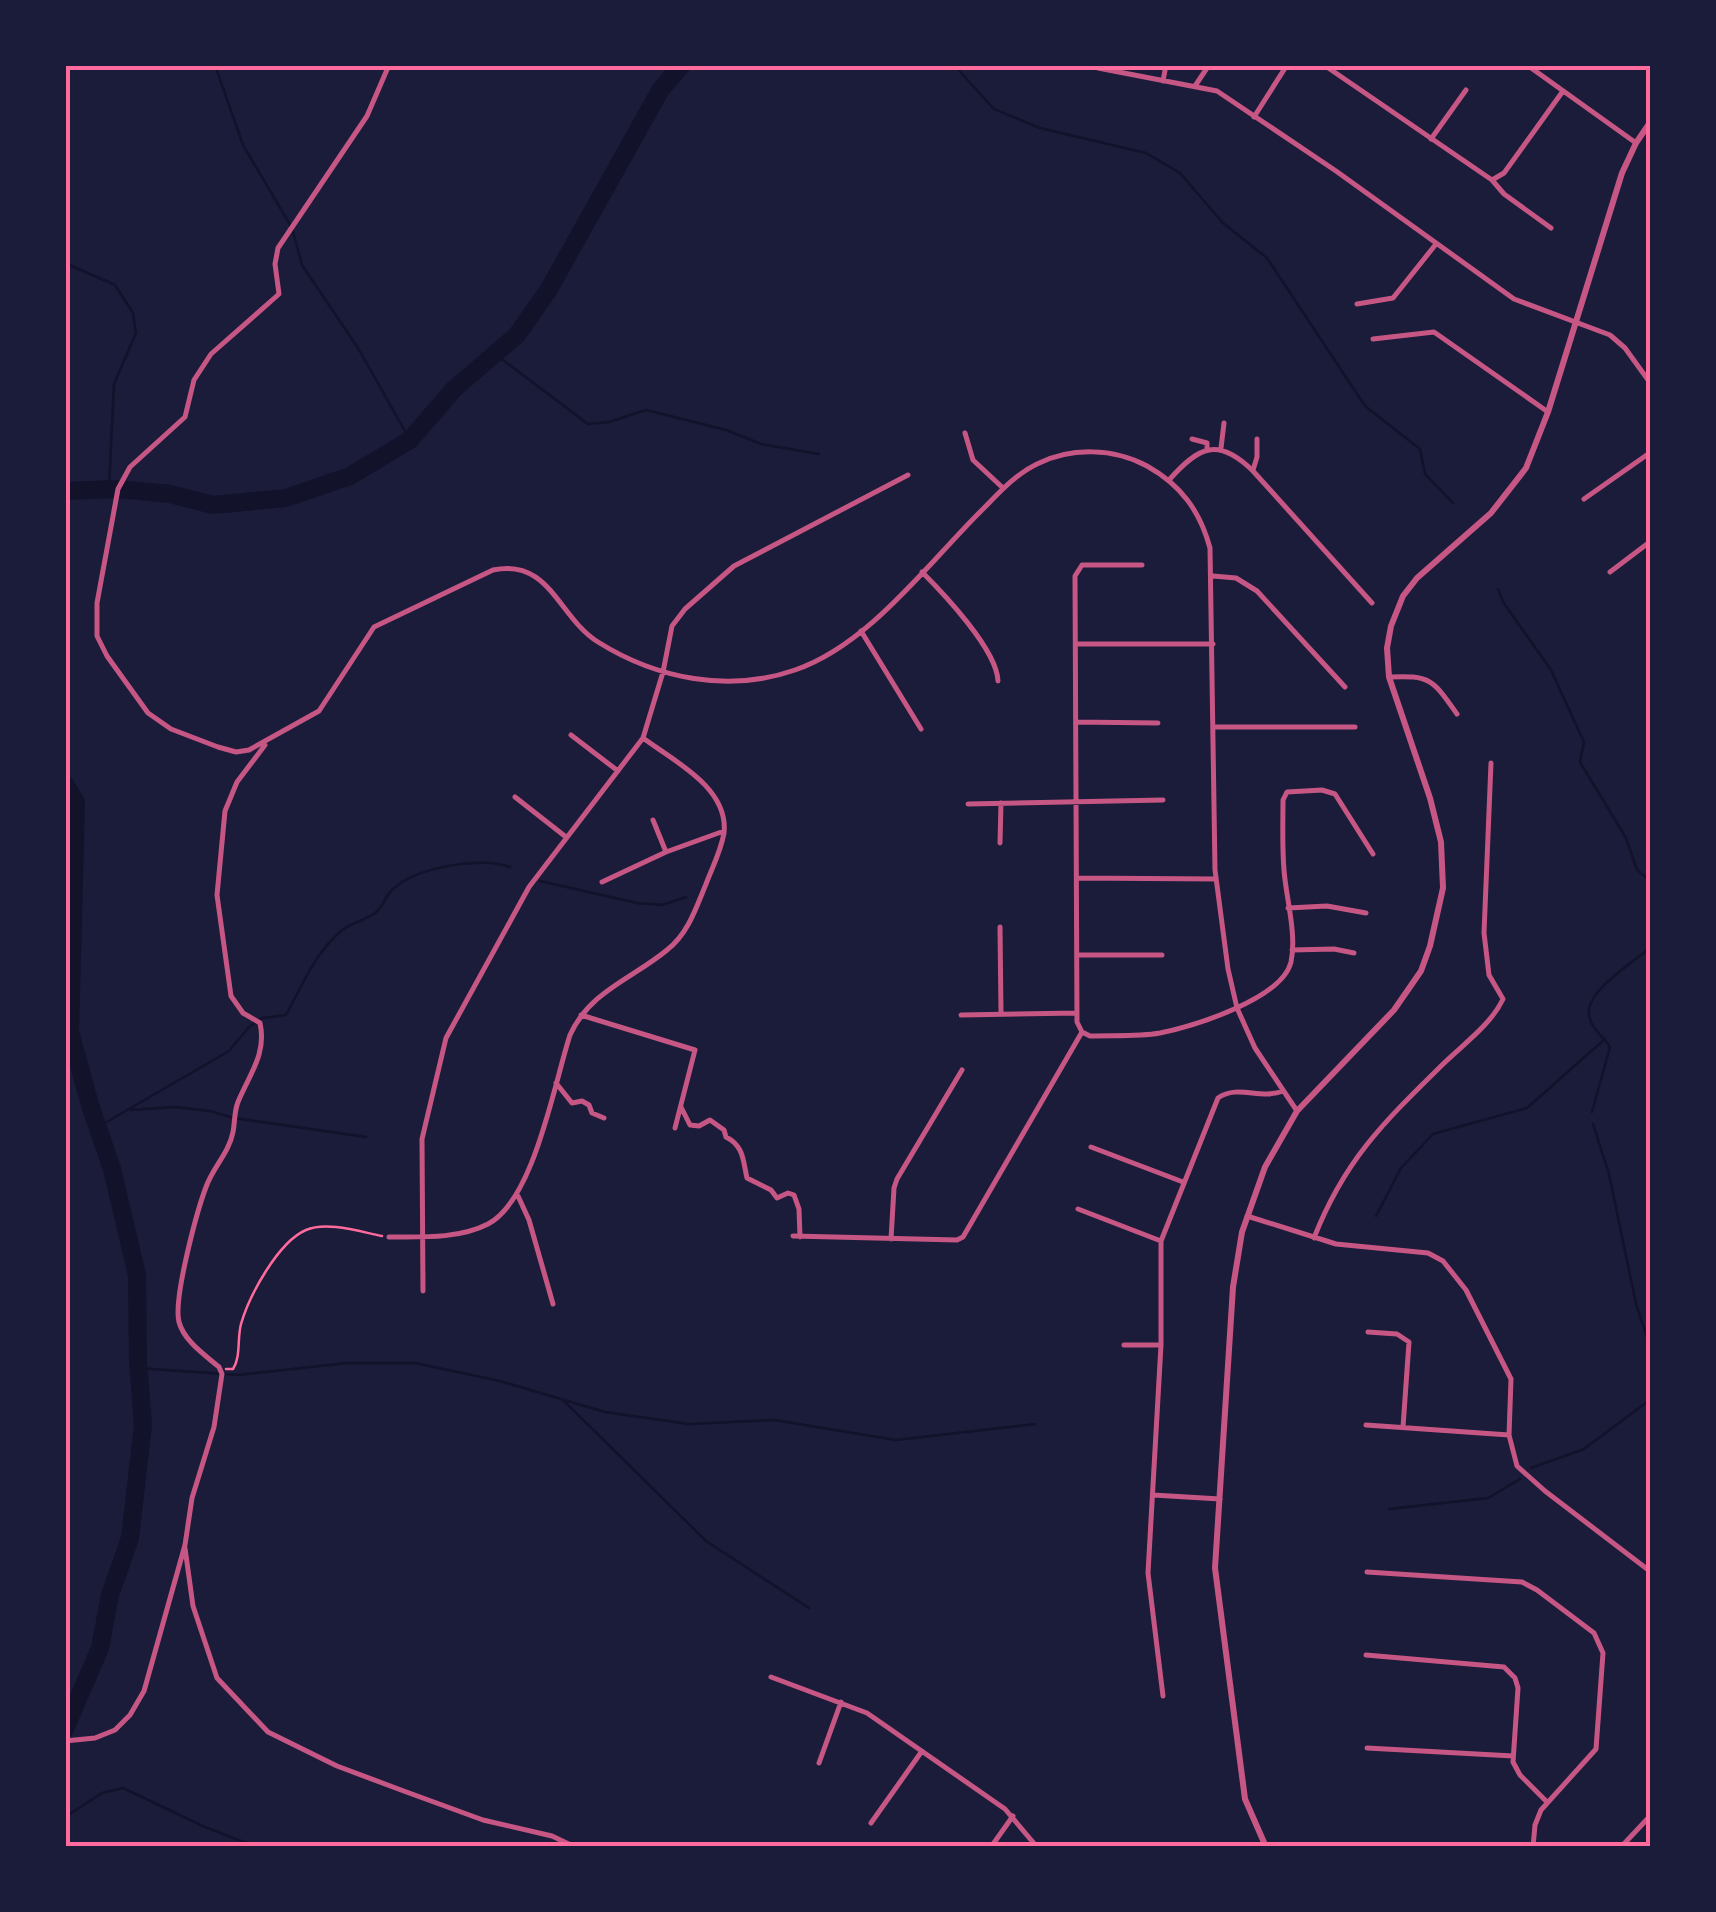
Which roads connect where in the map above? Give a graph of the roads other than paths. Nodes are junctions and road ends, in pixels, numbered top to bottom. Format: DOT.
graph roads {
  1 [pos="388,65"];
  2 [pos="1166,65"];
  3 [pos="1209,65"];
  4 [pos="1287,65"];
  5 [pos="1324,65"];
  6 [pos="1526,65"];
  7 [pos="1098,68"];
  8 [pos="1163,81"];
  9 [pos="1195,86"];
  10 [pos="1466,90"];
  11 [pos="1563,92"];
  12 [pos="1254,117"];
  13 [pos="1651,121"];
  14 [pos="1432,139"];
  15 [pos="1636,144"];
  16 [pos="1492,180"];
  17 [pos="1551,228"];
  18 [pos="1436,244"];
  19 [pos="1357,304"];
  20 [pos="1576,322"];
  21 [pos="1373,339"];
  22 [pos="1651,384"];
  23 [pos="1548,412"];
  24 [pos="1224,424"];
  25 [pos="965,433"];
  26 [pos="1192,439"];
  27 [pos="1257,439"];
  28 [pos="1221,448"];
  29 [pos="1207,450"];
  30 [pos="1651,452"];
  31 [pos="1252,471"];
  32 [pos="908,476"];
  33 [pos="1170,480"];
  34 [pos="1004,488"];
  35 [pos="1584,498"];
  36 [pos="1651,541"];
  37 [pos="1142,564"];
  38 [pos="922,572"];
  39 [pos="1610,572"];
  40 [pos="1213,576"];
  41 [pos="1372,604"];
  42 [pos="861,631"];
  43 [pos="1076,644"];
  44 [pos="1213,644"];
  45 [pos="664,672"];
  46 [pos="1388,677"];
  47 [pos="998,680"];
  48 [pos="1345,687"];
  49 [pos="1457,714"];
  50 [pos="1076,722"];
  51 [pos="1158,723"];
  52 [pos="1214,727"];
  53 [pos="1356,727"];
  54 [pos="920,729"];
  55 [pos="571,735"];
  56 [pos="644,738"];
  57 [pos="267,742"];
  58 [pos="1490,763"];
  59 [pos="618,771"];
  60 [pos="515,798"];
  61 [pos="1163,800"];
  62 [pos="1077,801"];
  63 [pos="1000,803"];
  64 [pos="968,804"];
  65 [pos="653,820"];
  66 [pos="724,831"];
  67 [pos="566,837"];
  68 [pos="1000,843"];
  69 [pos="666,852"];
  70 [pos="1372,854"];
  71 [pos="1077,878"];
  72 [pos="1216,879"];
  73 [pos="602,882"];
  74 [pos="1288,908"];
  75 [pos="1366,914"];
  76 [pos="1000,927"];
  77 [pos="1292,950"];
  78 [pos="1354,953"];
  79 [pos="1077,955"];
  80 [pos="1162,955"];
  81 [pos="1237,1008"];
  82 [pos="1078,1013"];
  83 [pos="580,1014"];
  84 [pos="1001,1014"];
  85 [pos="961,1015"];
  86 [pos="1082,1032"];
  87 [pos="962,1070"];
  88 [pos="556,1084"];
  89 [pos="1283,1091"];
  90 [pos="681,1106"];
  91 [pos="1297,1111"];
  92 [pos="604,1118"];
  93 [pos="674,1128"];
  94 [pos="1091,1148"];
  95 [pos="1184,1182"];
  96 [pos="518,1196"];
  97 [pos="1078,1209"];
  98 [pos="1247,1216"];
  99 [pos="424,1237"];
  100 [pos="389,1238"];
  101 [pos="891,1238"];
  102 [pos="1314,1238"];
  103 [pos="1161,1241"];
  104 [pos="423,1291"];
  105 [pos="553,1304"];
  106 [pos="1368,1332"];
  107 [pos="1124,1345"];
  108 [pos="1161,1346"];
  109 [pos="1366,1425"];
  110 [pos="1404,1426"];
  111 [pos="1509,1434"];
  112 [pos="1152,1496"];
  113 [pos="1220,1499"];
  114 [pos="185,1545"];
  115 [pos="1367,1572"];
  116 [pos="1651,1572"];
  117 [pos="1366,1654"];
  118 [pos="771,1677"];
  119 [pos="1163,1696"];
  120 [pos="841,1702"];
  121 [pos="65,1741"];
  122 [pos="1367,1748"];
  123 [pos="922,1751"];
  124 [pos="1513,1756"];
  125 [pos="819,1764"];
  126 [pos="1547,1802"];
  127 [pos="1651,1815"];
  128 [pos="1013,1816"];
  129 [pos="871,1823"];
  130 [pos="576,1847"];
  131 [pos="991,1847"];
  132 [pos="1037,1847"];
  133 [pos="1266,1847"];
  134 [pos="1532,1847"];
  135 [pos="1621,1847"];
  1 -- 57 [label="street"];
  2 -- 8 [label="street"];
  3 -- 9 [label="street"];
  4 -- 12 [label="street"];
  5 -- 14 [label="street"];
  6 -- 11 [label="street"];
  7 -- 8 [label="street"];
  8 -- 9 [label="street"];
  9 -- 12 [label="street"];
  10 -- 14 [label="street"];
  11 -- 15 [label="street"];
  11 -- 16 [label="street"];
  12 -- 18 [label="street"];
  13 -- 15 [label="street"];
  14 -- 16 [label="street"];
  15 -- 20 [label="street"];
  16 -- 17 [label="street"];
  18 -- 19 [label="street"];
  18 -- 20 [label="street"];
  20 -- 22 [label="street"];
  20 -- 23 [label="street"];
  21 -- 23 [label="street"];
  23 -- 46 [label="street"];
  24 -- 28 [label="street"];
  25 -- 34 [label="street"];
  26 -- 29 [label="street"];
  27 -- 31 [label="street"];
  28 -- 29 [label="street"];
  28 -- 31 [label="street"];
  29 -- 33 [label="street"];
  30 -- 35 [label="street"];
  31 -- 41 [label="street"];
  32 -- 45 [label="street"];
  33 -- 34 [label="street"];
  33 -- 40 [label="street"];
  34 -- 38 [label="street"];
  36 -- 39 [label="street"];
  37 -- 43 [label="street"];
  38 -- 42 [label="street"];
  38 -- 47 [label="street"];
  40 -- 44 [label="street"];
  40 -- 48 [label="street"];
  42 -- 45 [label="street"];
  42 -- 54 [label="street"];
  43 -- 44 [label="street"];
  43 -- 50 [label="street"];
  44 -- 52 [label="street"];
  45 -- 56 [label="street"];
  45 -- 57 [label="street"];
  46 -- 49 [label="street"];
  46 -- 91 [label="street"];
  50 -- 51 [label="street"];
  50 -- 62 [label="street"];
  52 -- 53 [label="street"];
  52 -- 72 [label="street"];
  55 -- 59 [label="street"];
  56 -- 59 [label="street"];
  56 -- 66 [label="street"];
  57 -- 114 [label="street"];
  58 -- 102 [label="street"];
  59 -- 67 [label="street"];
  60 -- 67 [label="street"];
  61 -- 62 [label="street"];
  62 -- 63 [label="street"];
  62 -- 71 [label="street"];
  63 -- 64 [label="street"];
  63 -- 68 [label="street"];
  65 -- 69 [label="street"];
  66 -- 69 [label="street"];
  66 -- 83 [label="street"];
  67 -- 99 [label="street"];
  69 -- 73 [label="street"];
  70 -- 74 [label="street"];
  71 -- 72 [label="street"];
  71 -- 79 [label="street"];
  72 -- 81 [label="street"];
  74 -- 75 [label="street"];
  74 -- 77 [label="street"];
  76 -- 84 [label="street"];
  77 -- 78 [label="street"];
  77 -- 81 [label="street"];
  79 -- 80 [label="street"];
  79 -- 82 [label="street"];
  81 -- 86 [label="street"];
  81 -- 89 [label="street"];
  82 -- 84 [label="street"];
  82 -- 86 [label="street"];
  83 -- 88 [label="street"];
  83 -- 90 [label="street"];
  84 -- 85 [label="street"];
  86 -- 101 [label="street"];
  87 -- 101 [label="street"];
  88 -- 92 [label="street"];
  88 -- 96 [label="street"];
  89 -- 91 [label="street"];
  89 -- 95 [label="street"];
  90 -- 93 [label="street"];
  90 -- 101 [label="street"];
  91 -- 98 [label="street"];
  94 -- 95 [label="street"];
  95 -- 103 [label="street"];
  96 -- 99 [label="street"];
  96 -- 105 [label="street"];
  97 -- 103 [label="street"];
  98 -- 102 [label="street"];
  98 -- 113 [label="street"];
  99 -- 100 [label="street"];
  99 -- 104 [label="street"];
  102 -- 111 [label="street"];
  103 -- 108 [label="street"];
  106 -- 110 [label="street"];
  107 -- 108 [label="street"];
  108 -- 112 [label="street"];
  109 -- 110 [label="street"];
  110 -- 111 [label="street"];
  111 -- 116 [label="street"];
  112 -- 113 [label="street"];
  112 -- 119 [label="street"];
  113 -- 133 [label="street"];
  114 -- 121 [label="street"];
  114 -- 130 [label="street"];
  115 -- 126 [label="street"];
  117 -- 124 [label="street"];
  118 -- 120 [label="street"];
  120 -- 123 [label="street"];
  120 -- 125 [label="street"];
  122 -- 124 [label="street"];
  123 -- 128 [label="street"];
  123 -- 129 [label="street"];
  124 -- 126 [label="street"];
  126 -- 134 [label="street"];
  127 -- 135 [label="street"];
  128 -- 131 [label="street"];
  128 -- 132 [label="street"];
}
